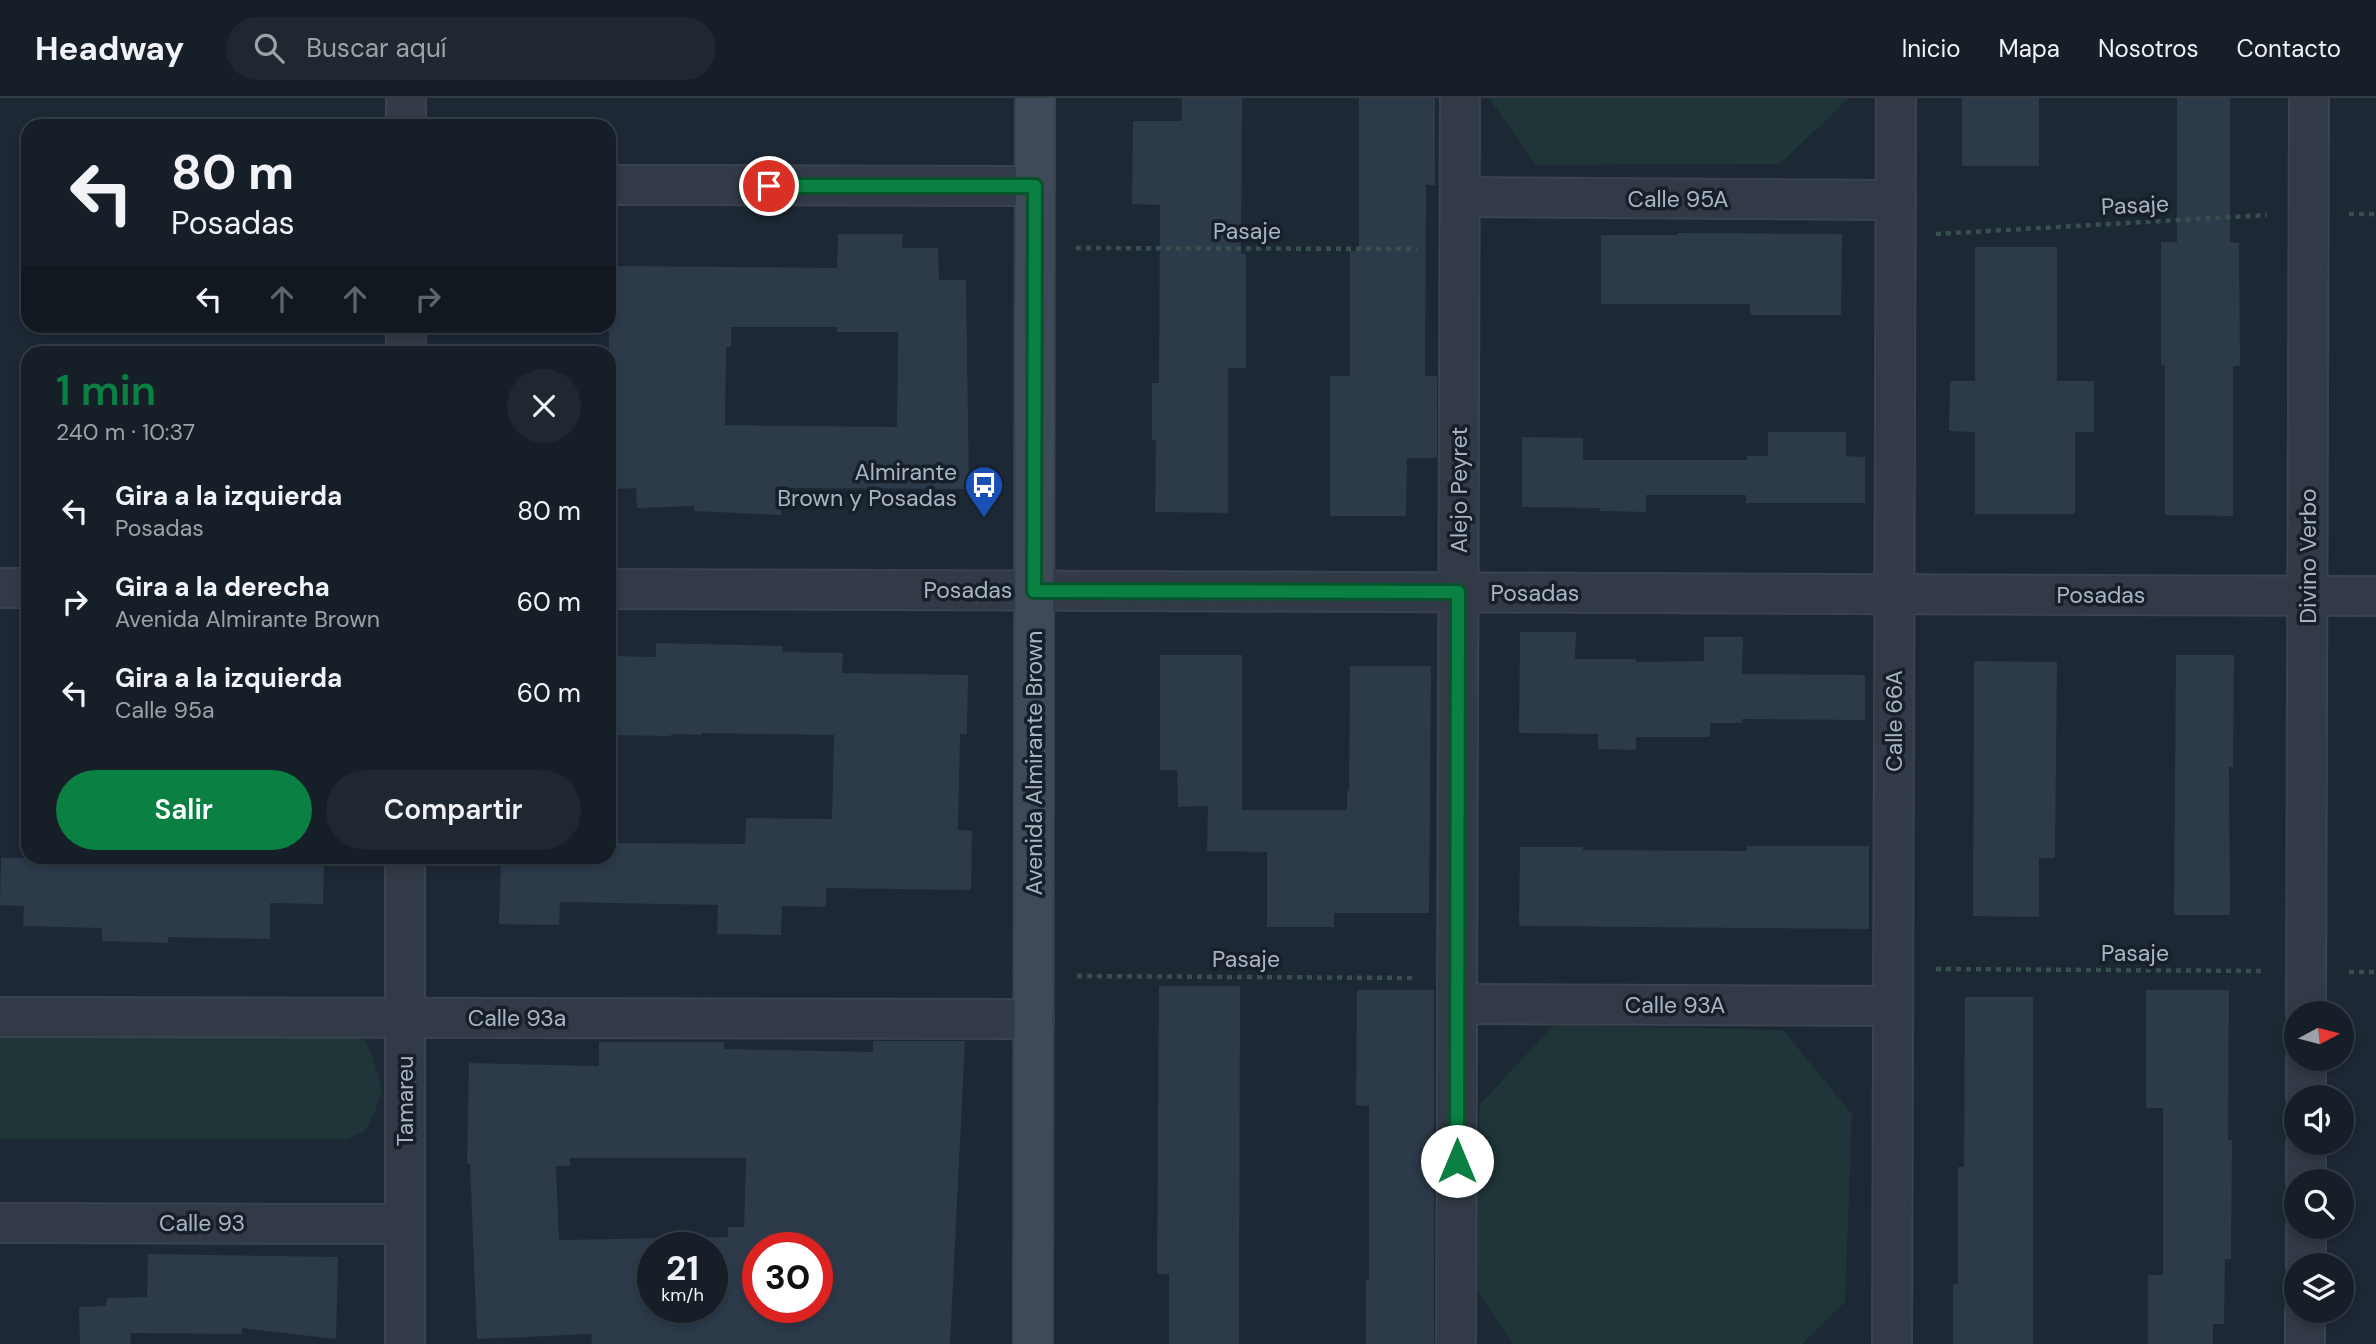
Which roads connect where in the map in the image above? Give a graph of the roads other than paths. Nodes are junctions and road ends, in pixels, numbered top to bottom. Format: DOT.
graph roads {
  1 [pos="406,98"];
  2 [pos="1035,98"];
  3 [pos="1460,98"];
  4 [pos="1896,98"];
  5 [pos="2309,98"];
  6 [pos="406,119"];
  7 [pos="616,185"];
  8 [pos="1035,186"];
  9 [pos="1460,197"];
  10 [pos="1896,218"];
  11 [pos="0,588"];
  12 [pos="21,588"];
  13 [pos="616,589"];
  14 [pos="1034,591"];
  15 [pos="1458,592"];
  16 [pos="1894,594"];
  17 [pos="2308,596"];
  18 [pos="2376,596"];
  19 [pos="405,864"];
  20 [pos="1893,988"];
  21 [pos="1457,991"];
  22 [pos="2306,1001"];
  23 [pos="0,1017"];
  24 [pos="405,1018"];
  25 [pos="1034,1019"];
  26 [pos="0,1223"];
  27 [pos="405,1224"];
  28 [pos="2305,1323"];
  29 [pos="405,1344"];
  30 [pos="1033,1344"];
  31 [pos="1456,1344"];
  32 [pos="1892,1344"];
  33 [pos="2305,1344"];
  1 -- 6 [label="street"];
  2 -- 8 [label="main road, Avenida Almirante Brown"];
  3 -- 9 [label="street, Alejo Peyret"];
  4 -- 10 [label="street, Calle 66A"];
  5 -- 17 [label="street, Divino Verbo"];
  7 -- 8 [label="street"];
  8 -- 14 [label="main road, Avenida Almirante Brown"];
  9 -- 10 [label="street, Calle 95A"];
  9 -- 15 [label="street, Alejo Peyret"];
  10 -- 16 [label="street, Calle 66A"];
  11 -- 12 [label="street"];
  13 -- 14 [label="street, Posadas"];
  14 -- 15 [label="street, Posadas"];
  14 -- 25 [label="main road, Avenida Almirante Brown"];
  15 -- 16 [label="street, Posadas"];
  15 -- 21 [label="street, Alejo Peyret"];
  16 -- 17 [label="street, Posadas"];
  16 -- 20 [label="street, Calle 66A"];
  17 -- 18 [label="street, Posadas"];
  17 -- 22 [label="street, Divino Verbo"];
  19 -- 24 [label="street, Tamareu"];
  20 -- 21 [label="street, Calle 93A"];
  20 -- 32 [label="street, Calle 66A"];
  21 -- 31 [label="street, Alejo Peyret"];
  23 -- 24 [label="street, Calle 93a"];
  24 -- 25 [label="street, Calle 93a"];
  24 -- 27 [label="street, Tamareu"];
  25 -- 30 [label="main road, Avenida Almirante Brown"];
  26 -- 27 [label="street, Calle 93"];
  27 -- 29 [label="street, Tamareu"];
  28 -- 33 [label="street"];
}
